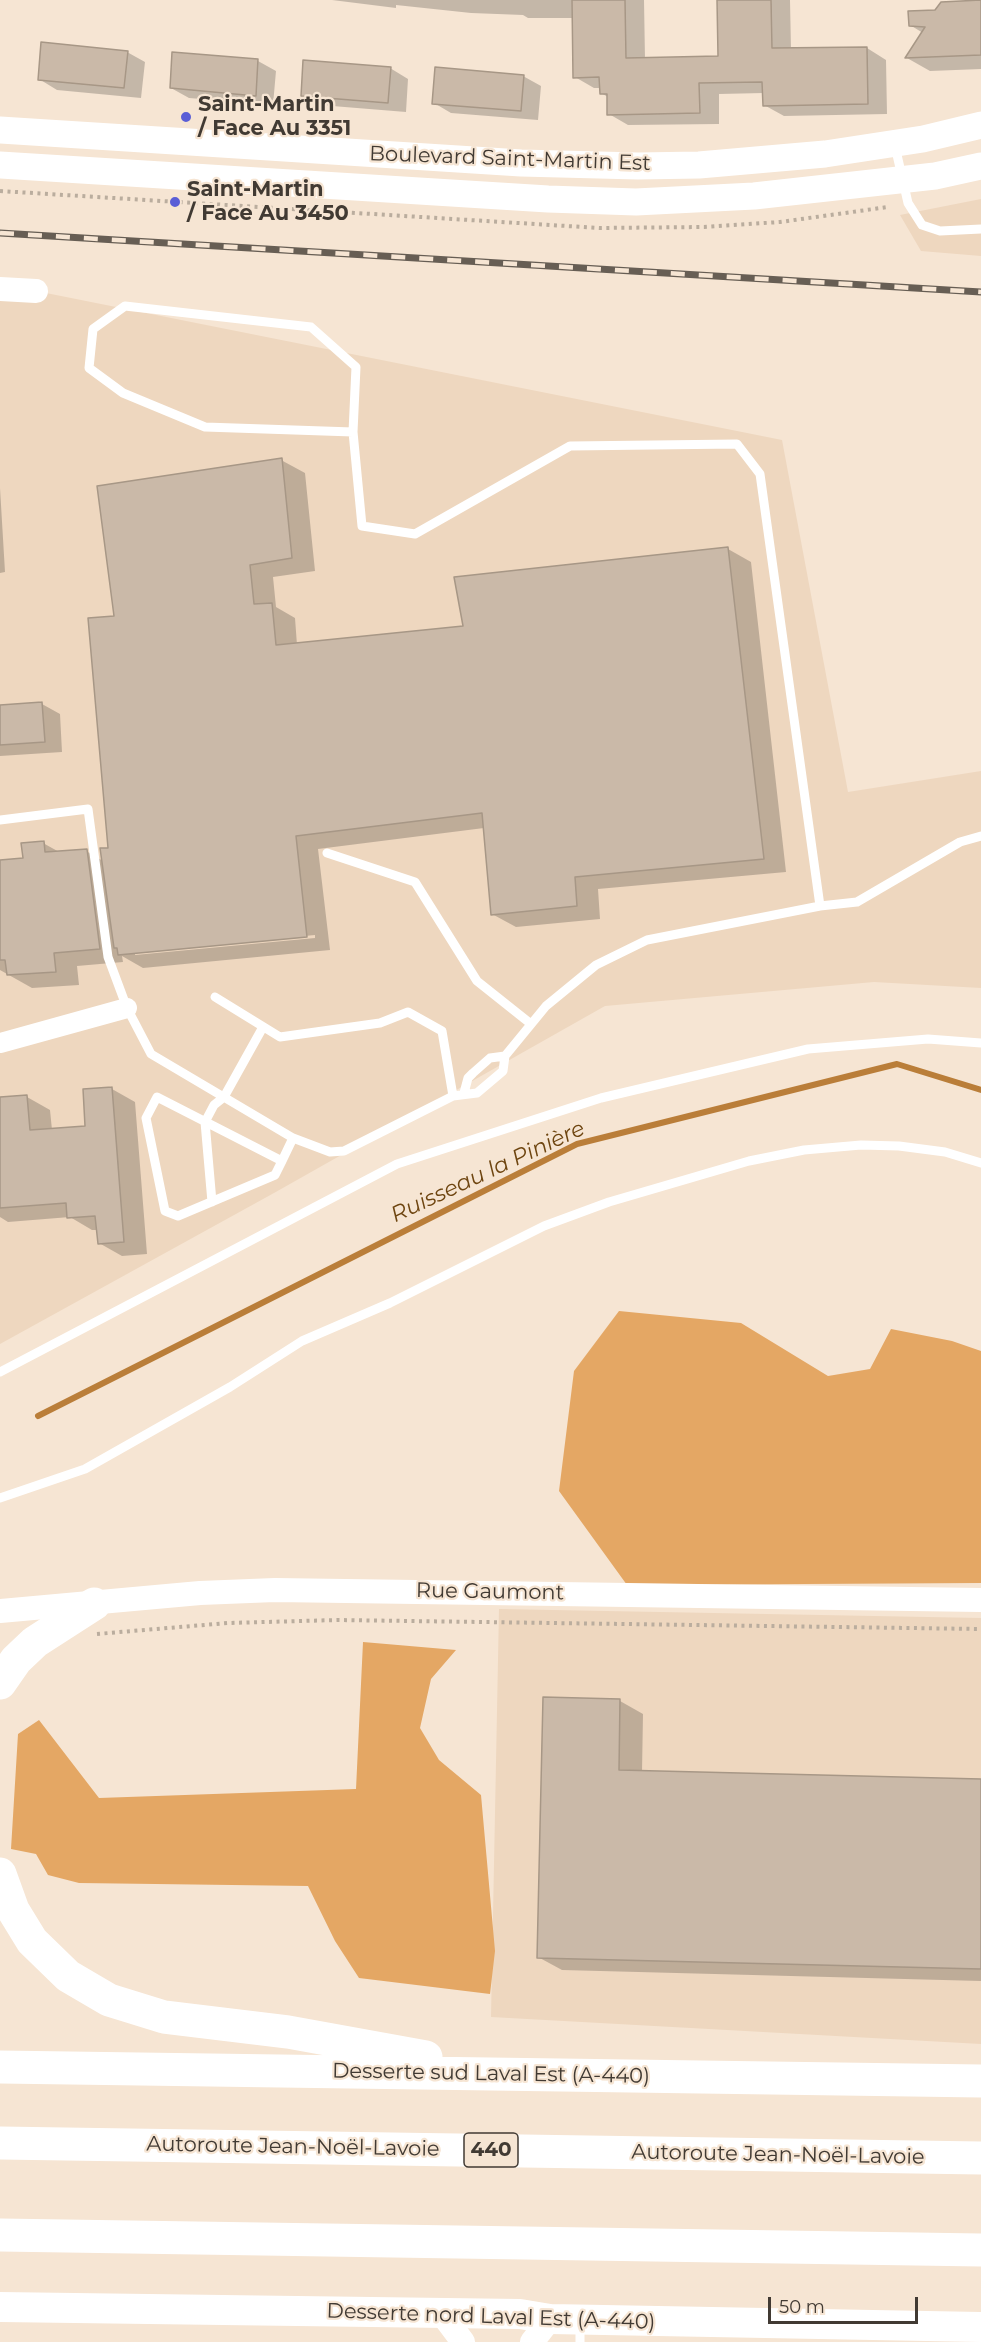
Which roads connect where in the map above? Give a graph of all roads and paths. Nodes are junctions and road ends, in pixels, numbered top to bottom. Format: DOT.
graph roads {
  1 [pos="981,125"];
  2 [pos="0,130"];
  3 [pos="895,144"];
  4 [pos="0,165"];
  5 [pos="981,166"];
  6 [pos="902,178"];
  7 [pos="981,229"];
  8 [pos="0,289"];
  9 [pos="36,291"];
  10 [pos="353,432"];
  11 [pos="0,820"];
  12 [pos="981,836"];
  13 [pos="327,853"];
  14 [pos="820,906"];
  15 [pos="215,997"];
  16 [pos="127,1008"];
  17 [pos="531,1024"];
  18 [pos="263,1027"];
  19 [pos="0,1043"];
  20 [pos="981,1043"];
  21 [pos="505,1056"];
  22 [pos="464,1093"];
  23 [pos="453,1096"];
  24 [pos="224,1097"];
  25 [pos="205,1122"];
  26 [pos="293,1138"];
  27 [pos="282,1161"];
  28 [pos="981,1163"];
  29 [pos="212,1202"];
  30 [pos="0,1372"];
  31 [pos="0,1498"];
  32 [pos="981,1600"];
  33 [pos="0,1611"];
  34 [pos="92,1620"];
  35 [pos="981,1629"];
  36 [pos="0,1683"];
  37 [pos="0,1874"];
  38 [pos="0,2067"];
  39 [pos="519,2074"];
  40 [pos="981,2081"];
  41 [pos="0,2143"];
  42 [pos="981,2158"];
  43 [pos="0,2235"];
  44 [pos="981,2250"];
  45 [pos="0,2307"];
  46 [pos="442,2314"];
  47 [pos="981,2327"];
  48 [pos="541,2331"];
  49 [pos="580,2331"];
  50 [pos="463,2342"];
  1 -- 3 [label="main road, Boulevard Saint-Martin Est"];
  2 -- 3 [label="main road, Boulevard Saint-Martin Est"];
  3 -- 6 [label="lane"];
  4 -- 6 [label="main road, Boulevard Saint-Martin Est"];
  5 -- 6 [label="main road, Boulevard Saint-Martin Est"];
  6 -- 7 [label="lane"];
  8 -- 9 [label="street"];
  10 -- 10 [label="lane"];
  10 -- 14 [label="lane"];
  11 -- 16 [label="lane"];
  12 -- 14 [label="lane"];
  13 -- 17 [label="lane"];
  14 -- 17 [label="lane"];
  15 -- 18 [label="lane"];
  16 -- 19 [label="street"];
  16 -- 24 [label="lane"];
  17 -- 21 [label="lane"];
  18 -- 23 [label="lane"];
  18 -- 24 [label="lane"];
  20 -- 30 [label="lane"];
  21 -- 22 [label="lane"];
  21 -- 22 [label="lane"];
  22 -- 23 [label="lane"];
  23 -- 26 [label="lane"];
  24 -- 25 [label="lane"];
  24 -- 26 [label="lane"];
  25 -- 27 [label="lane"];
  25 -- 29 [label="lane"];
  25 -- 29 [label="lane"];
  26 -- 27 [label="lane"];
  27 -- 29 [label="lane"];
  28 -- 31 [label="lane"];
  32 -- 34 [label="street, Rue Gaumont"];
  33 -- 34 [label="street, Rue Gaumont"];
  34 -- 35 [label="path, Rue Gaumont"];
  34 -- 36 [label="highway"];
  37 -- 39 [label="highway"];
  38 -- 39 [label="highway, Desserte sud Laval Est (A-440)"];
  39 -- 40 [label="highway, Desserte sud Laval Est (A-440)"];
  41 -- 42 [label="highway, Autoroute Jean-Noël-Lavoie / 440"];
  43 -- 44 [label="highway"];
  45 -- 46 [label="main road, Desserte nord Laval Est (A-440)"];
  46 -- 48 [label="main road, Desserte nord Laval Est (A-440)"];
  46 -- 50 [label="street"];
  47 -- 49 [label="main road, Desserte nord Laval Est (A-440)"];
  48 -- 49 [label="main road, Desserte nord Laval Est (A-440)"];
}
